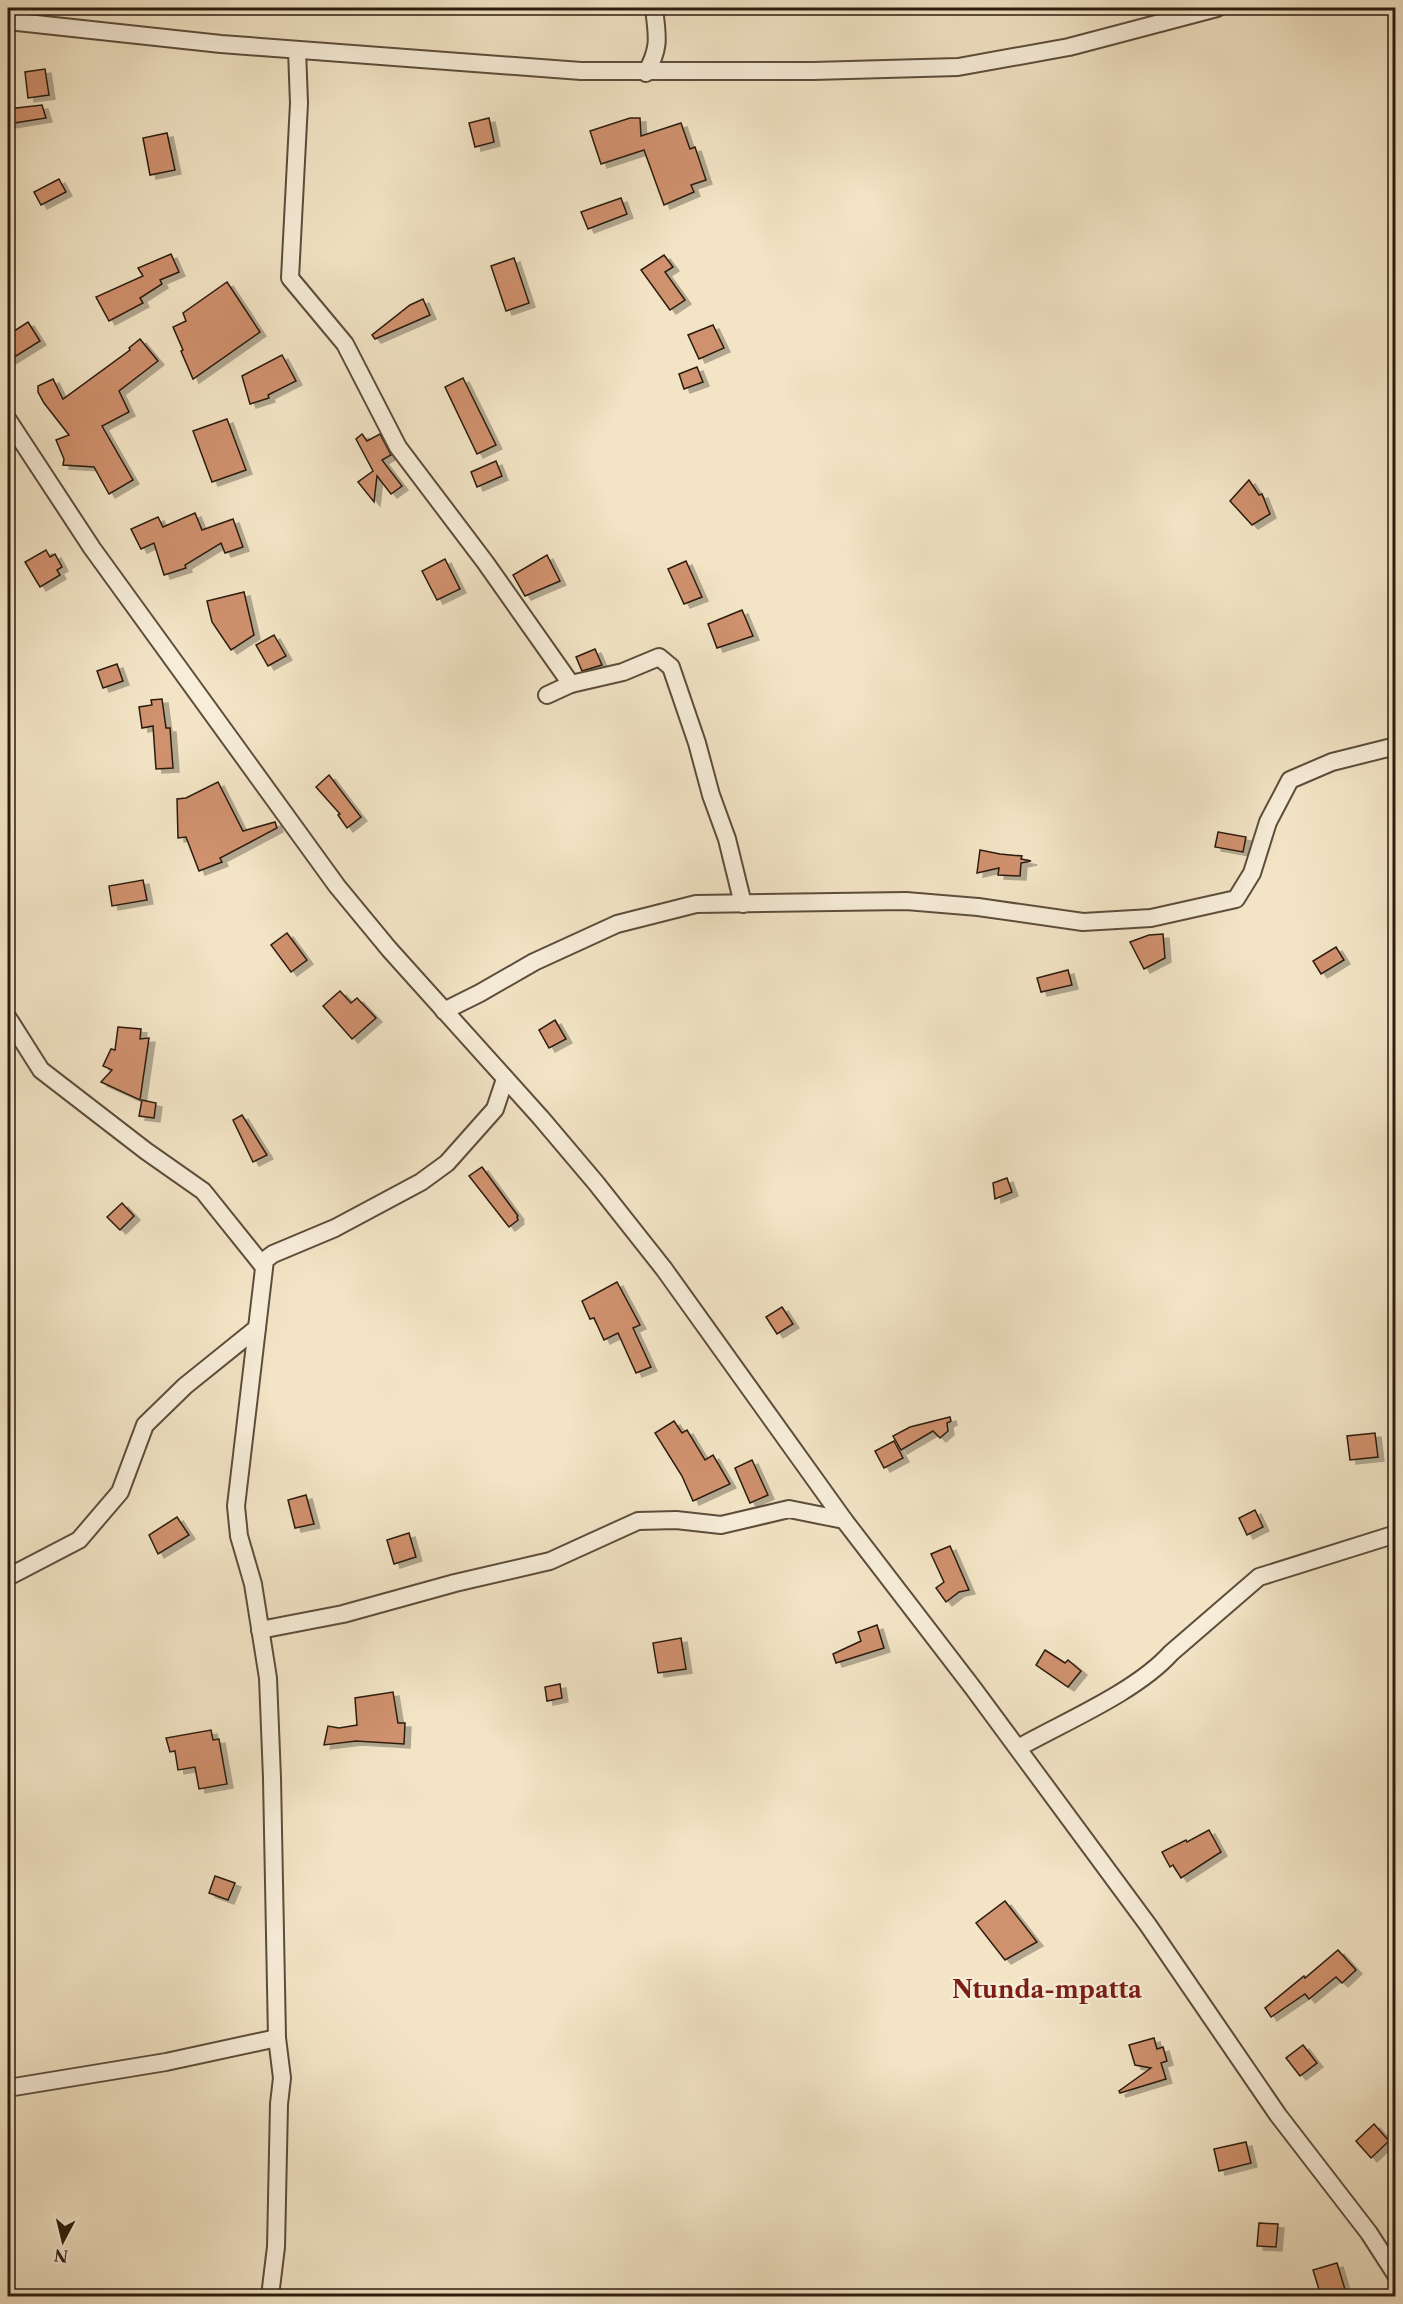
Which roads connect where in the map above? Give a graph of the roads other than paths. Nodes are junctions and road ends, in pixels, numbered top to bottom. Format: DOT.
graph roads {
  1 [pos="654,8"];
  2 [pos="1217,8"];
  3 [pos="8,21"];
  4 [pos="297,50"];
  5 [pos="646,73"];
  6 [pos="8,420"];
  7 [pos="571,684"];
  8 [pos="547,695"];
  9 [pos="1395,746"];
  10 [pos="743,904"];
  11 [pos="444,1011"];
  12 [pos="8,1018"];
  13 [pos="506,1079"];
  14 [pos="264,1267"];
  15 [pos="257,1328"];
  16 [pos="844,1520"];
  17 [pos="1395,1534"];
  18 [pos="8,1577"];
  19 [pos="260,1630"];
  20 [pos="1017,1748"];
  21 [pos="278,2038"];
  22 [pos="8,2088"];
  23 [pos="1395,2275"];
  24 [pos="270,2296"];
  1 -- 5 [label="street"];
  2 -- 5 [label="street"];
  3 -- 4 [label="street"];
  4 -- 5 [label="street"];
  4 -- 7 [label="street"];
  6 -- 11 [label="street"];
  7 -- 8 [label="street"];
  7 -- 10 [label="street"];
  9 -- 10 [label="street"];
  10 -- 11 [label="street"];
  11 -- 13 [label="street"];
  12 -- 14 [label="street"];
  13 -- 14 [label="street"];
  13 -- 16 [label="street"];
  14 -- 15 [label="street"];
  15 -- 18 [label="street"];
  15 -- 19 [label="street"];
  16 -- 19 [label="street"];
  16 -- 20 [label="street"];
  17 -- 20 [label="street"];
  19 -- 21 [label="street"];
  20 -- 23 [label="street"];
  21 -- 22 [label="street"];
  21 -- 24 [label="street"];
}
